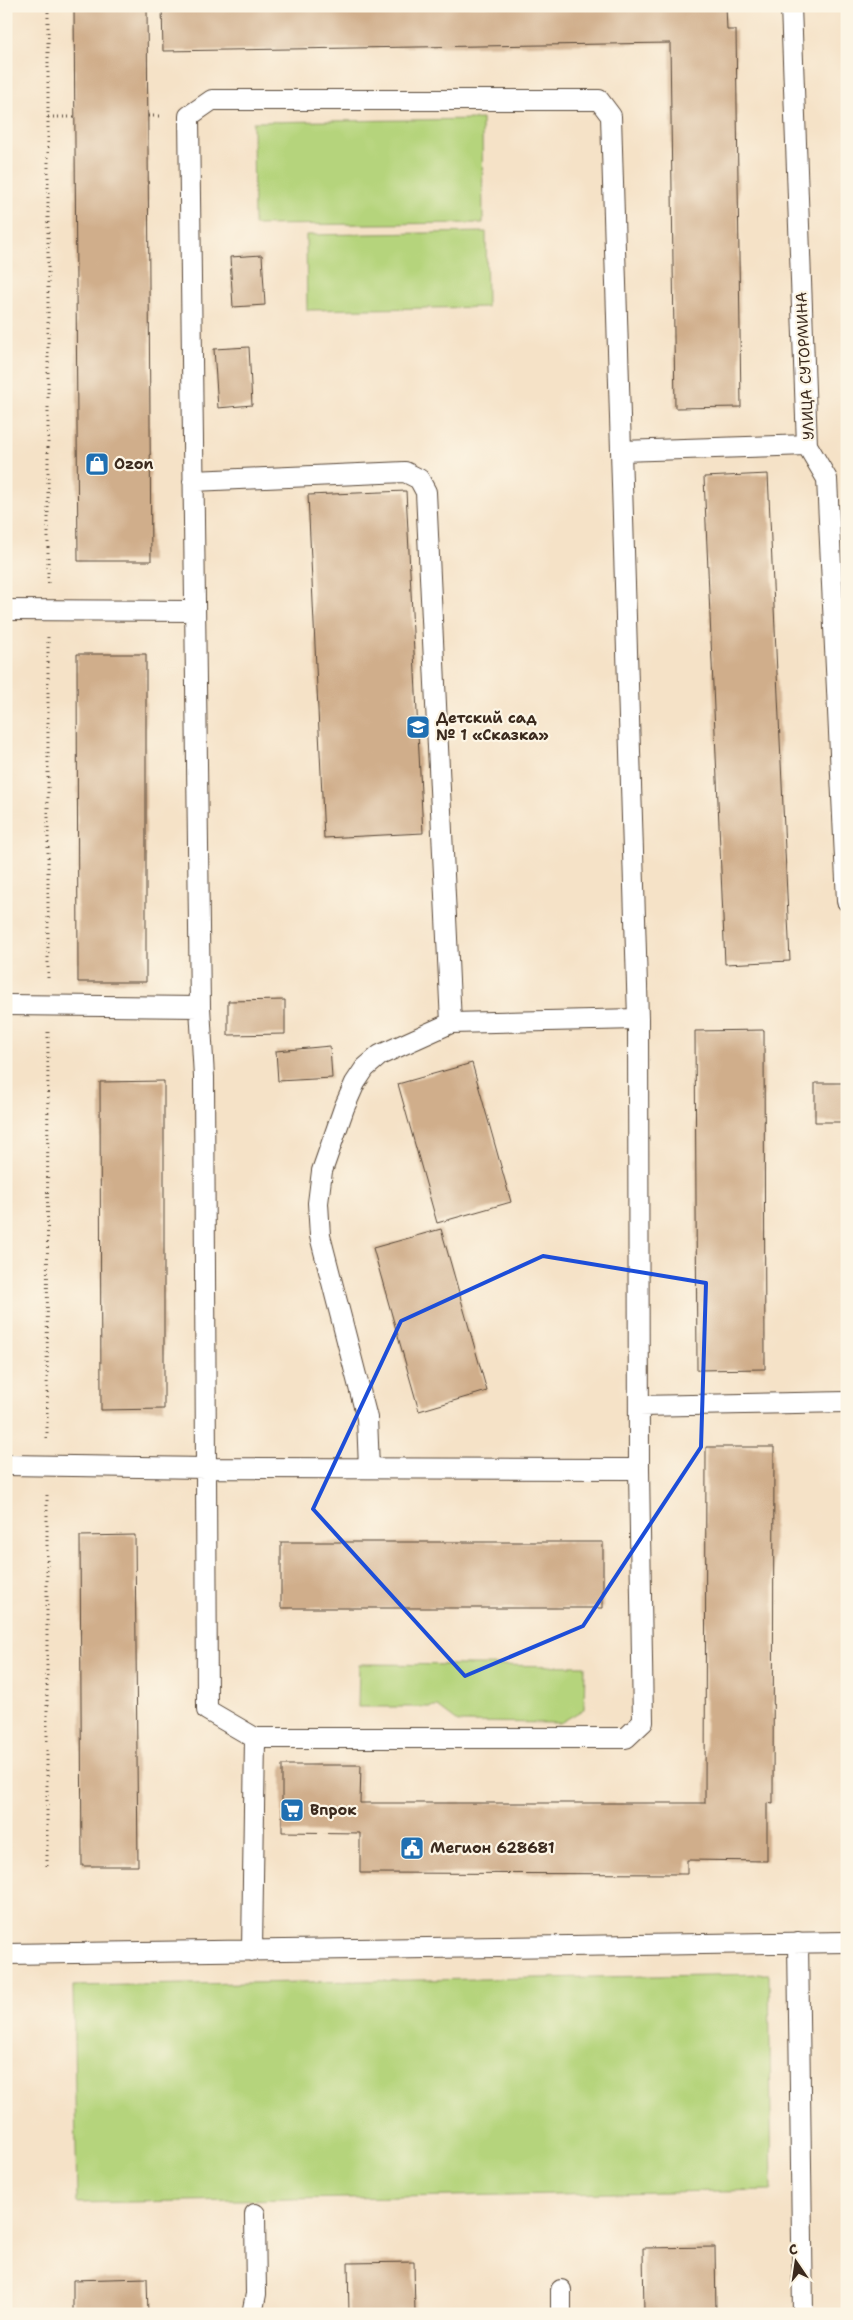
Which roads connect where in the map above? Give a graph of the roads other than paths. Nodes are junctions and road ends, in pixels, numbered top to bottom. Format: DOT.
graph roads {
  1 [pos="791,6"];
  2 [pos="807,445"];
  3 [pos="621,451"];
  4 [pos="193,481"];
  5 [pos="6,610"];
  6 [pos="195,611"];
  7 [pos="847,901"];
  8 [pos="6,1005"];
  9 [pos="200,1007"];
  10 [pos="638,1019"];
  11 [pos="451,1023"];
  12 [pos="847,1402"];
  13 [pos="639,1406"];
  14 [pos="6,1465"];
  15 [pos="206,1468"];
  16 [pos="369,1468"];
  17 [pos="639,1469"];
  18 [pos="255,1738"];
  19 [pos="798,1942"];
  20 [pos="847,1942"];
  21 [pos="252,1951"];
  22 [pos="6,1954"];
  23 [pos="255,2214"];
  24 [pos="561,2290"];
  25 [pos="252,2314"];
  26 [pos="561,2314"];
  27 [pos="803,2314"];
  1 -- 2 [label="lane, УЛИЦА СУТОРМИНА"];
  2 -- 3 [label="lane"];
  2 -- 7 [label="lane, УЛИЦА СУТОРМИНА"];
  3 -- 4 [label="lane"];
  3 -- 10 [label="lane"];
  4 -- 6 [label="lane"];
  4 -- 11 [label="lane"];
  5 -- 6 [label="lane"];
  6 -- 9 [label="lane"];
  8 -- 9 [label="lane"];
  9 -- 15 [label="lane"];
  10 -- 11 [label="lane"];
  10 -- 13 [label="lane"];
  11 -- 16 [label="lane"];
  12 -- 13 [label="lane"];
  13 -- 17 [label="lane"];
  14 -- 15 [label="lane"];
  15 -- 16 [label="lane"];
  15 -- 18 [label="lane"];
  16 -- 17 [label="lane"];
  17 -- 18 [label="lane"];
  18 -- 21 [label="lane"];
  19 -- 20 [label="lane"];
  19 -- 21 [label="lane"];
  19 -- 27 [label="lane"];
  21 -- 22 [label="lane"];
  23 -- 25 [label="lane"];
  24 -- 26 [label="lane"];
}
